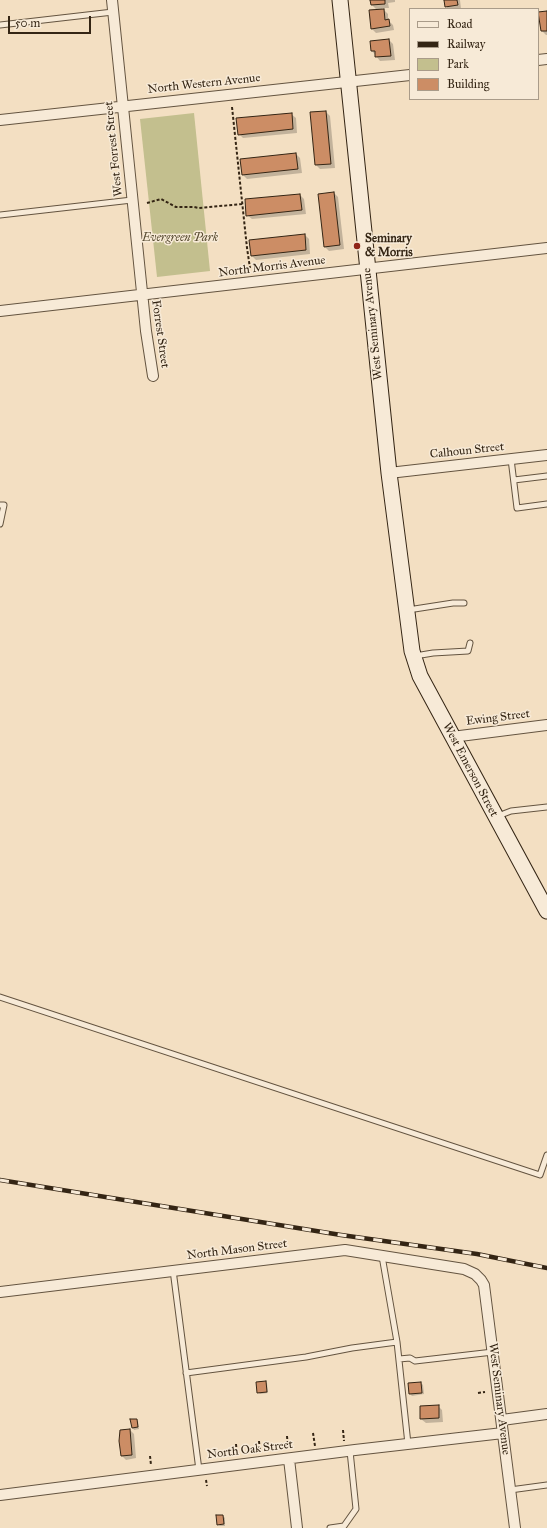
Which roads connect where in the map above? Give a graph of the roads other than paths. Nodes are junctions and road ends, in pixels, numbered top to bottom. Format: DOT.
graph roads {
  1 [pos="112,0"];
  2 [pos="340,0"];
  3 [pos="113,12"];
  4 [pos="0,25"];
  5 [pos="409,75"];
  6 [pos="349,82"];
  7 [pos="123,106"];
  8 [pos="0,120"];
  9 [pos="132,200"];
  10 [pos="0,214"];
  11 [pos="547,248"];
  12 [pos="367,269"];
  13 [pos="142,295"];
  14 [pos="0,311"];
  15 [pos="153,376"];
  16 [pos="547,455"];
  17 [pos="512,460"];
  18 [pos="389,473"];
  19 [pos="547,476"];
  20 [pos="514,480"];
  21 [pos="547,504"];
  22 [pos="0,505"];
  23 [pos="0,524"];
  24 [pos="464,603"];
  25 [pos="408,617"];
  26 [pos="470,643"];
  27 [pos="414,656"];
  28 [pos="547,725"];
  29 [pos="452,737"];
  30 [pos="547,807"];
  31 [pos="495,817"];
  32 [pos="543,895"];
  33 [pos="547,911"];
  34 [pos="0,997"];
  35 [pos="547,1154"];
  36 [pos="382,1256"];
  37 [pos="173,1270"];
  38 [pos="475,1274"];
  39 [pos="0,1292"];
  40 [pos="397,1342"];
  41 [pos="493,1352"];
  42 [pos="399,1359"];
  43 [pos="186,1373"];
  44 [pos="547,1414"];
  45 [pos="502,1420"];
  46 [pos="503,1433"];
  47 [pos="408,1444"];
  48 [pos="350,1451"];
  49 [pos="288,1455"];
  50 [pos="198,1470"];
  51 [pos="547,1485"];
  52 [pos="510,1490"];
  53 [pos="0,1495"];
  54 [pos="297,1528"];
  55 [pos="330,1528"];
  56 [pos="515,1528"];
  1 -- 3 [label="street, West Forrest Street"];
  2 -- 6 [label="street, West Seminary Avenue"];
  3 -- 4 [label="lane"];
  3 -- 7 [label="street, West Forrest Street"];
  5 -- 6 [label="street, North Western Avenue"];
  6 -- 7 [label="street, North Western Avenue"];
  6 -- 12 [label="street, West Seminary Avenue"];
  7 -- 8 [label="street, North Western Avenue"];
  7 -- 9 [label="street, West Forrest Street"];
  9 -- 10 [label="lane"];
  9 -- 13 [label="street, West Forrest Street"];
  11 -- 12 [label="street, North Morris Avenue"];
  12 -- 13 [label="street, North Morris Avenue"];
  12 -- 18 [label="street, West Seminary Avenue"];
  13 -- 14 [label="street, North Morris Avenue"];
  13 -- 15 [label="street, Forrest Street"];
  16 -- 17 [label="street, Calhoun Street"];
  17 -- 18 [label="street, Calhoun Street"];
  17 -- 20 [label="lane"];
  18 -- 25 [label="street, West Seminary Avenue"];
  19 -- 20 [label="lane"];
  20 -- 21 [label="lane"];
  22 -- 23 [label="lane"];
  24 -- 25 [label="lane"];
  25 -- 27 [label="street, West Emerson Street"];
  26 -- 27 [label="lane"];
  27 -- 29 [label="street, West Emerson Street"];
  28 -- 29 [label="street, Ewing Street"];
  29 -- 31 [label="street, West Emerson Street"];
  30 -- 31 [label="lane"];
  31 -- 32 [label="street, West Emerson Street"];
  32 -- 33 [label="street, West Emerson Street"];
  34 -- 35 [label="lane"];
  36 -- 37 [label="street, North Mason Street"];
  36 -- 38 [label="street, North Mason Street"];
  36 -- 40 [label="lane"];
  37 -- 39 [label="street, North Mason Street"];
  37 -- 43 [label="lane"];
  38 -- 41 [label="street, West Seminary Avenue"];
  40 -- 42 [label="lane"];
  40 -- 43 [label="lane"];
  41 -- 42 [label="lane"];
  41 -- 45 [label="street, West Seminary Avenue"];
  42 -- 47 [label="lane"];
  43 -- 50 [label="lane"];
  44 -- 45 [label="street"];
  45 -- 46 [label="street, West Seminary Avenue"];
  46 -- 47 [label="street, North Oak Street"];
  46 -- 52 [label="street, West Seminary Avenue"];
  47 -- 48 [label="street, North Oak Street"];
  48 -- 49 [label="street, North Oak Street"];
  48 -- 55 [label="lane"];
  49 -- 50 [label="street, North Oak Street"];
  49 -- 54 [label="street"];
  50 -- 53 [label="street, North Oak Street"];
  51 -- 52 [label="lane"];
  52 -- 56 [label="street, West Seminary Avenue"];
}
